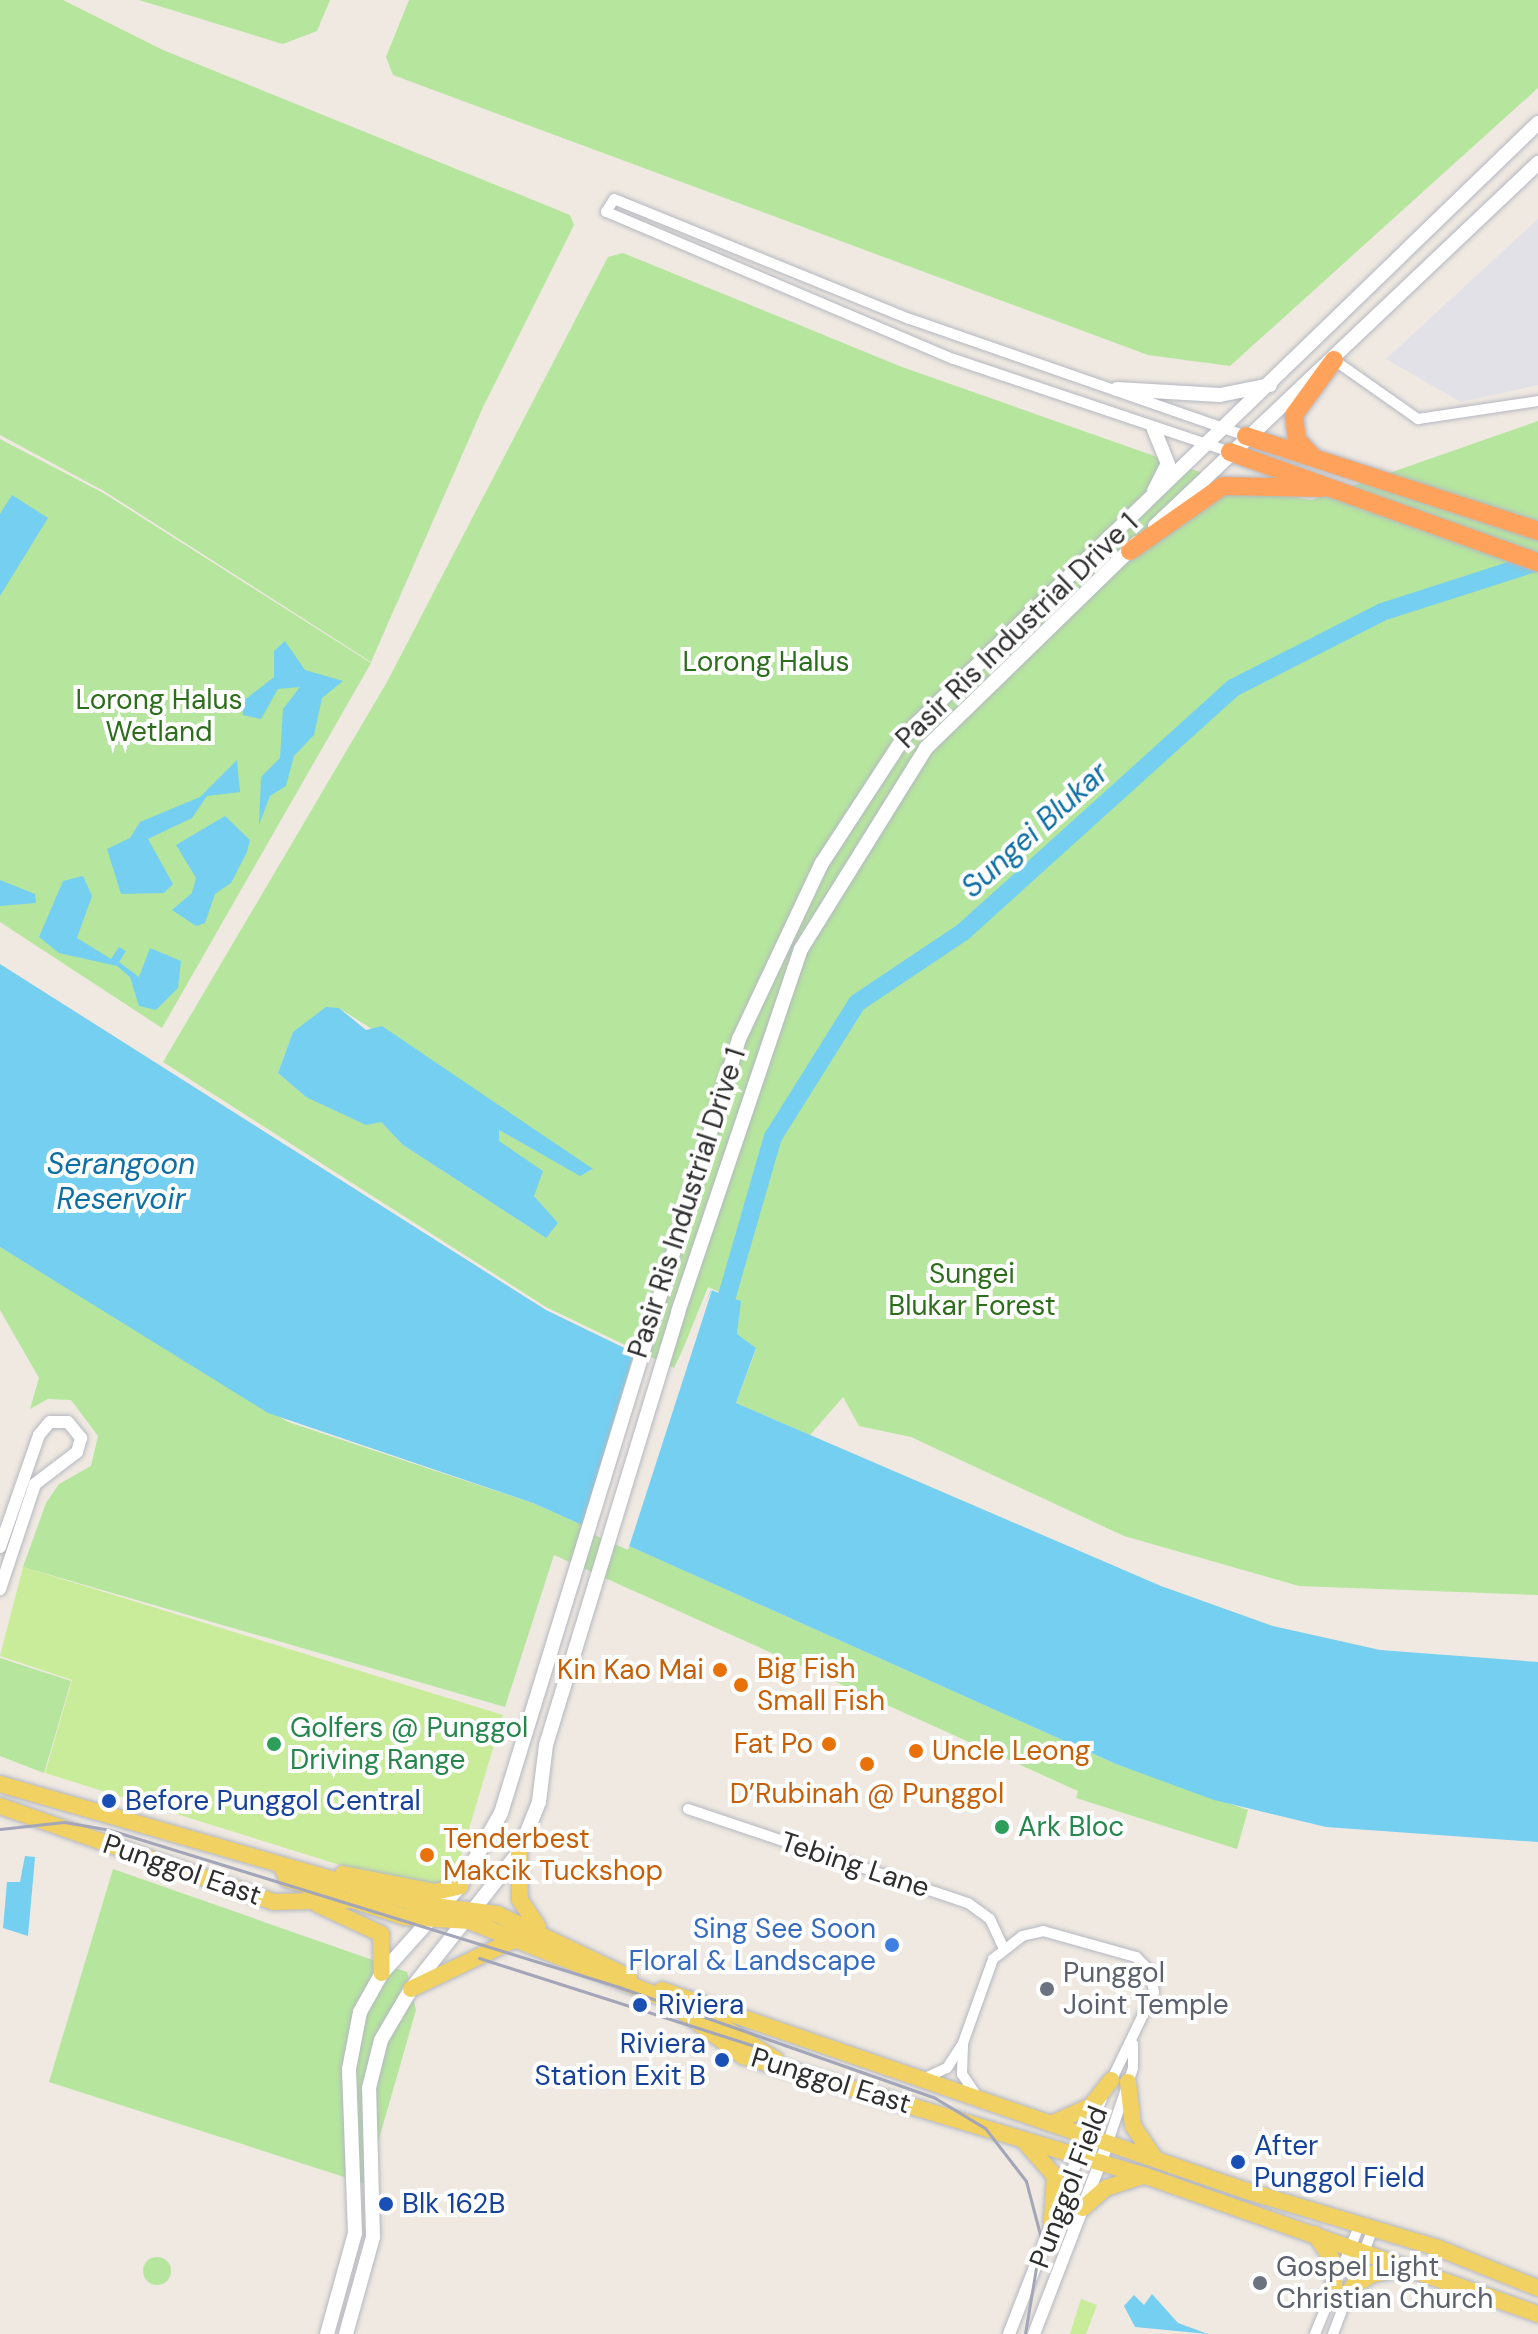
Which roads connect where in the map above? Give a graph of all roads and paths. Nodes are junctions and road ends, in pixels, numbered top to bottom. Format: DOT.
graph roads {
  1 [pos="1538,123"];
  2 [pos="1538,163"];
  3 [pos="1405,254"];
  4 [pos="1432,265"];
  5 [pos="1334,360"];
  6 [pos="1272,384"];
  7 [pos="1117,389"];
  8 [pos="1538,401"];
  9 [pos="1154,429"];
  10 [pos="1225,430"];
  11 [pos="1246,436"];
  12 [pos="1207,445"];
  13 [pos="1230,452"];
  14 [pos="1314,458"];
  15 [pos="1322,488"];
  16 [pos="1149,502"];
  17 [pos="1538,531"];
  18 [pos="1130,551"];
  19 [pos="1538,562"];
  20 [pos="0,1547"];
  21 [pos="0,1589"];
  22 [pos="0,1784"];
  23 [pos="0,1806"];
  24 [pos="688,1809"];
  25 [pos="210,1848"];
  26 [pos="519,1852"];
  27 [pos="282,1866"];
  28 [pos="330,1875"];
  29 [pos="201,1879"];
  30 [pos="460,1886"];
  31 [pos="352,1900"];
  32 [pos="308,1901"];
  33 [pos="436,1913"];
  34 [pos="473,1916"];
  35 [pos="542,1931"];
  36 [pos="518,1938"];
  37 [pos="1003,1947"];
  38 [pos="382,1973"];
  39 [pos="411,1989"];
  40 [pos="803,2040"];
  41 [pos="1133,2042"];
  42 [pos="963,2043"];
  43 [pos="787,2067"];
  44 [pos="921,2080"];
  45 [pos="1119,2081"];
  46 [pos="979,2099"];
  47 [pos="1053,2123"];
  48 [pos="1087,2134"];
  49 [pos="1020,2137"];
  50 [pos="1108,2142"];
  51 [pos="1153,2156"];
  52 [pos="1079,2157"];
  53 [pos="1101,2164"];
  54 [pos="1146,2176"];
  55 [pos="1083,2208"];
  56 [pos="1366,2226"];
  57 [pos="1051,2233"];
  58 [pos="1315,2234"];
  59 [pos="1358,2249"];
  60 [pos="1413,2268"];
  61 [pos="1352,2287"];
  62 [pos="1538,2288"];
  63 [pos="1049,2289"];
  64 [pos="1335,2291"];
  65 [pos="1538,2314"];
  66 [pos="327,2334"];
  67 [pos="346,2334"];
  68 [pos="1009,2334"];
  69 [pos="1034,2334"];
  70 [pos="1042,2334"];
  71 [pos="1315,2334"];
  72 [pos="1333,2334"];
  1 -- 3 [label="main road, Pasir Ris Industrial Drive 1"];
  2 -- 4 [label="main road, Pasir Ris Industrial Drive 1"];
  3 -- 4 [label="main road"];
  3 -- 6 [label="main road, Pasir Ris Industrial Drive 1"];
  4 -- 5 [label="main road, Pasir Ris Industrial Drive 1"];
  5 -- 8 [label="street"];
  5 -- 11 [label="main road, Pasir Ris Industrial Drive 1"];
  5 -- 14 [label="highway"];
  6 -- 7 [label="main road"];
  6 -- 10 [label="main road, Pasir Ris Industrial Drive 1"];
  7 -- 9 [label="street"];
  7 -- 10 [label="street"];
  9 -- 12 [label="street"];
  9 -- 16 [label="main road"];
  10 -- 11 [label="street"];
  10 -- 12 [label="main road, Pasir Ris Industrial Drive 1"];
  11 -- 13 [label="main road, Pasir Ris Industrial Drive 1"];
  11 -- 14 [label="highway"];
  12 -- 13 [label="street"];
  12 -- 16 [label="main road, Pasir Ris Industrial Drive 1"];
  13 -- 15 [label="highway"];
  13 -- 18 [label="main road, Pasir Ris Industrial Drive 1"];
  14 -- 17 [label="highway"];
  15 -- 18 [label="highway"];
  15 -- 19 [label="highway"];
  16 -- 30 [label="main road, Pasir Ris Industrial Drive 1"];
  18 -- 26 [label="main road, Pasir Ris Industrial Drive 1"];
  20 -- 21 [label="street"];
  22 -- 25 [label="main road, Punggol East"];
  23 -- 29 [label="main road, Punggol East"];
  24 -- 37 [label="street, Tebing Lane"];
  25 -- 27 [label="main road, Punggol East"];
  25 -- 29 [label="main road"];
  26 -- 34 [label="main road"];
  26 -- 35 [label="main road"];
  27 -- 28 [label="main road, Punggol East"];
  27 -- 31 [label="main road"];
  28 -- 30 [label="main road"];
  28 -- 33 [label="main road, Punggol East"];
  29 -- 32 [label="main road, Punggol East"];
  30 -- 33 [label="main road, Pasir Ris Industrial Drive 1"];
  31 -- 32 [label="main road, Punggol East"];
  31 -- 33 [label="main road, Punggol East"];
  32 -- 38 [label="main road"];
  33 -- 34 [label="main road, Punggol East"];
  33 -- 38 [label="main road, Pasir Ris Industrial Drive 1"];
  34 -- 35 [label="main road, Punggol East"];
  34 -- 36 [label="main road, Punggol East"];
  34 -- 39 [label="main road"];
  35 -- 40 [label="main road, Punggol East"];
  36 -- 39 [label="main road"];
  36 -- 43 [label="main road, Punggol East"];
  37 -- 41 [label="street, Punggol Field"];
  37 -- 42 [label="street"];
  38 -- 66 [label="main road, Pasir Ris Industrial Drive 1"];
  39 -- 67 [label="main road"];
  40 -- 43 [label="main road"];
  40 -- 44 [label="main road, Punggol East"];
  41 -- 45 [label="street, Punggol Field"];
  41 -- 45 [label="street, Punggol Field"];
  42 -- 44 [label="street"];
  42 -- 46 [label="street"];
  43 -- 49 [label="main road, Punggol East"];
  44 -- 46 [label="main road, Punggol East"];
  45 -- 47 [label="main road"];
  45 -- 48 [label="street, Punggol Field"];
  45 -- 50 [label="street, Punggol Field"];
  45 -- 51 [label="main road"];
  46 -- 47 [label="main road, Punggol East"];
  47 -- 48 [label="main road, Punggol East"];
  48 -- 50 [label="main road, Punggol East"];
  48 -- 52 [label="street, Punggol Field"];
  49 -- 52 [label="main road, Punggol East"];
  49 -- 57 [label="main road"];
  50 -- 51 [label="main road, Punggol East"];
  50 -- 53 [label="street, Punggol Field"];
  51 -- 56 [label="main road, Punggol East"];
  52 -- 53 [label="main road, Punggol East"];
  52 -- 57 [label="street, Punggol Field"];
  53 -- 54 [label="main road, Punggol East"];
  53 -- 55 [label="street, Punggol Field"];
  54 -- 55 [label="main road"];
  54 -- 58 [label="main road, Punggol East"];
  55 -- 63 [label="street, Punggol Field"];
  56 -- 59 [label="street"];
  56 -- 62 [label="main road, Punggol East"];
  57 -- 68 [label="street, Punggol Field"];
  58 -- 59 [label="main road, Punggol East"];
  58 -- 64 [label="main road"];
  59 -- 60 [label="main road, Punggol East"];
  59 -- 61 [label="street"];
  59 -- 64 [label="street"];
  60 -- 61 [label="main road"];
  60 -- 65 [label="main road, Punggol East"];
  61 -- 72 [label="street"];
  63 -- 69 [label="street, Punggol Field"];
  63 -- 70 [label="street"];
  64 -- 71 [label="street"];
}
